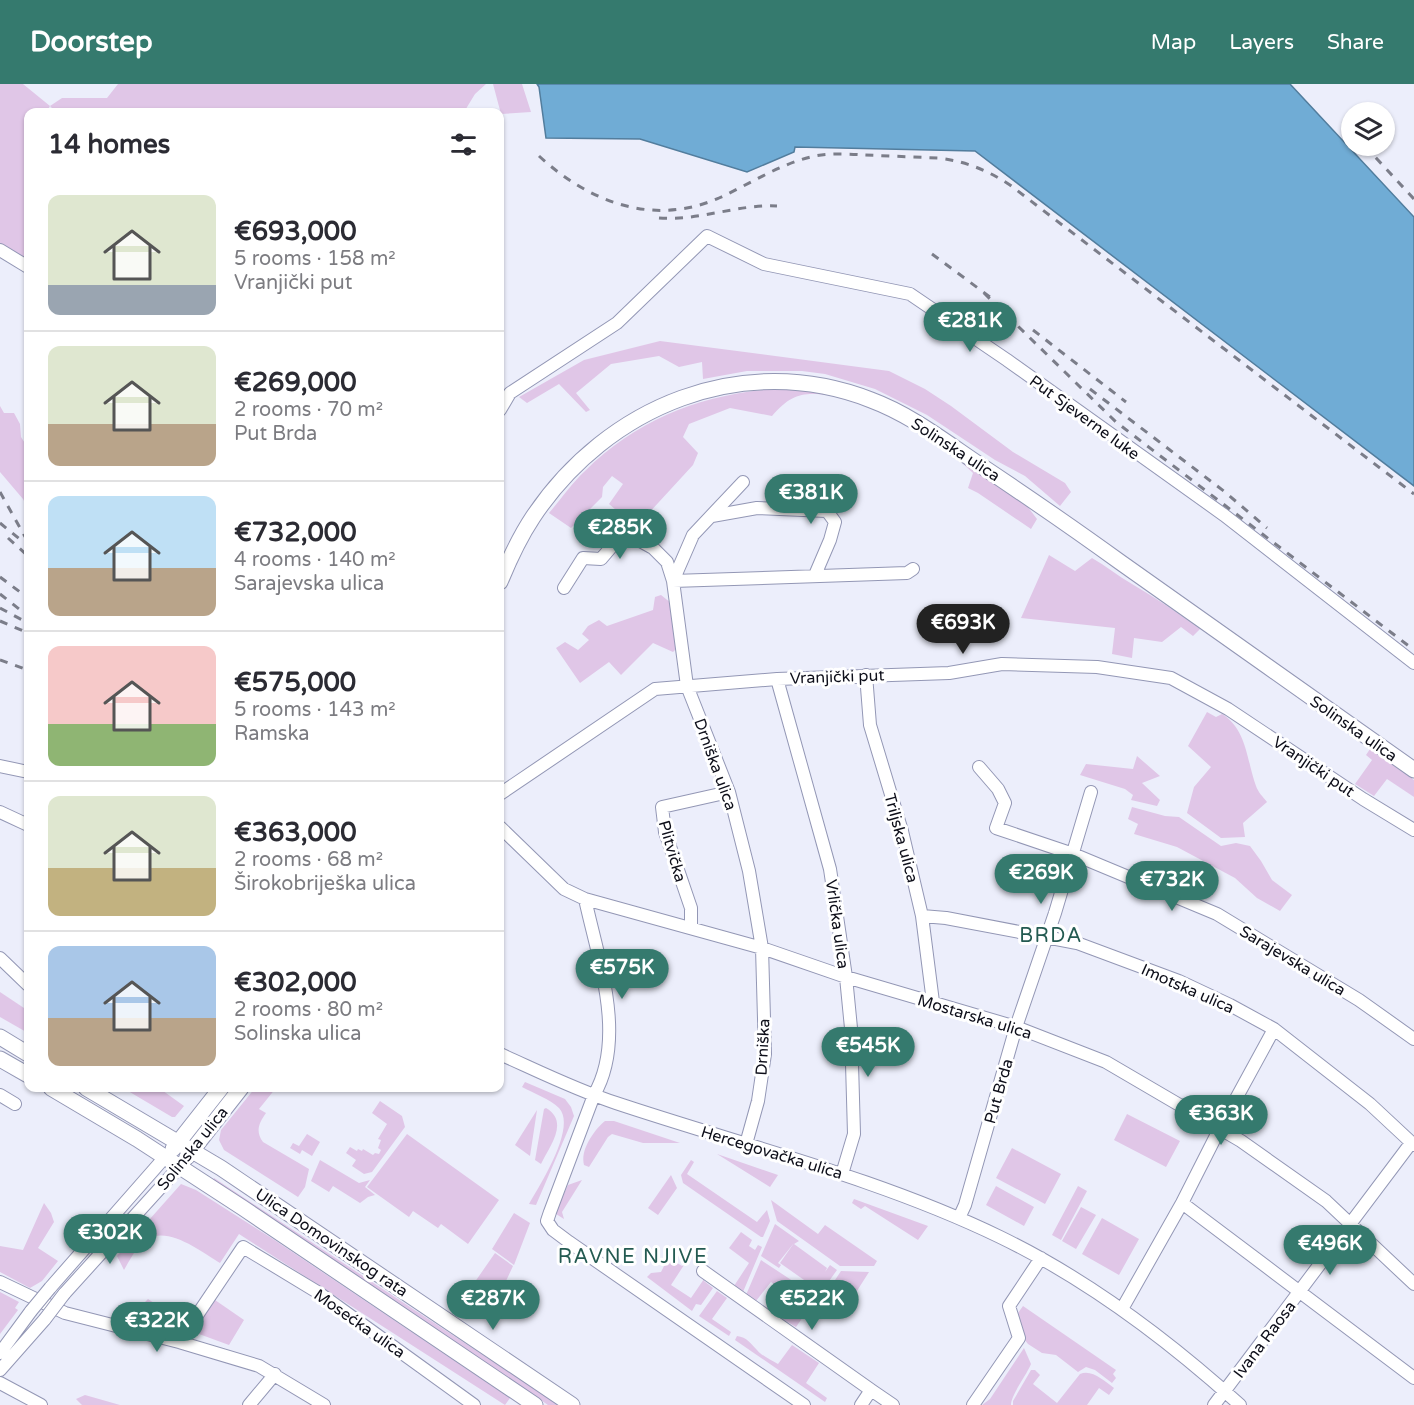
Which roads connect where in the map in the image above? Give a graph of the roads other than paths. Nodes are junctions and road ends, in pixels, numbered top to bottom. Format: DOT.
graph roads {
  1 [pos="0,250"];
  2 [pos="24,265"];
  3 [pos="504,403"];
  4 [pos="743,482"];
  5 [pos="712,516"];
  6 [pos="913,569"];
  7 [pos="504,573"];
  8 [pos="815,575"];
  9 [pos="673,581"];
  10 [pos="564,588"];
  11 [pos="1414,663"];
  12 [pos="866,675"];
  13 [pos="777,679"];
  14 [pos="687,686"];
  15 [pos="0,766"];
  16 [pos="979,767"];
  17 [pos="1414,770"];
  18 [pos="24,771"];
  19 [pos="504,791"];
  20 [pos="729,792"];
  21 [pos="1091,792"];
  22 [pos="0,812"];
  23 [pos="24,823"];
  24 [pos="504,830"];
  25 [pos="1414,830"];
  26 [pos="1073,854"];
  27 [pos="585,898"];
  28 [pos="922,916"];
  29 [pos="691,927"];
  30 [pos="1046,937"];
  31 [pos="762,948"];
  32 [pos="0,958"];
  33 [pos="846,977"];
  34 [pos="24,981"];
  35 [pos="933,1002"];
  36 [pos="1016,1027"];
  37 [pos="1274,1029"];
  38 [pos="0,1037"];
  39 [pos="1414,1040"];
  40 [pos="24,1052"];
  41 [pos="504,1055"];
  42 [pos="0,1059"];
  43 [pos="24,1073"];
  44 [pos="58,1092"];
  45 [pos="93,1092"];
  46 [pos="219,1092"];
  47 [pos="238,1092"];
  48 [pos="0,1095"];
  49 [pos="594,1095"];
  50 [pos="15,1104"];
  51 [pos="1220,1128"];
  52 [pos="746,1144"];
  53 [pos="1413,1144"];
  54 [pos="185,1146"];
  55 [pos="165,1157"];
  56 [pos="180,1166"];
  57 [pos="842,1174"];
  58 [pos="1182,1203"];
  59 [pos="959,1218"];
  60 [pos="1350,1224"];
  61 [pos="1041,1258"];
  62 [pos="703,1271"];
  63 [pos="0,1282"];
  64 [pos="1414,1284"];
  65 [pos="1298,1292"];
  66 [pos="1122,1309"];
  67 [pos="179,1342"];
  68 [pos="0,1353"];
  69 [pos="0,1371"];
  70 [pos="275,1374"];
  71 [pos="1414,1378"];
  72 [pos="0,1383"];
  73 [pos="871,1390"];
  74 [pos="1225,1391"];
  75 [pos="41,1405"];
  76 [pos="249,1405"];
  77 [pos="324,1405"];
  78 [pos="474,1405"];
  79 [pos="535,1405"];
  80 [pos="572,1405"];
  81 [pos="804,1405"];
  82 [pos="861,1405"];
  83 [pos="893,1405"];
  84 [pos="973,1405"];
  85 [pos="1214,1405"];
  86 [pos="1240,1405"];
  1 -- 2 [label="street"];
  3 -- 11 [label="street, Put Sjeverne luke"];
  4 -- 5 [label="street"];
  5 -- 8 [label="street"];
  5 -- 9 [label="street"];
  6 -- 8 [label="street"];
  7 -- 17 [label="main road, Solinska ulica"];
  8 -- 9 [label="street"];
  9 -- 10 [label="street"];
  9 -- 14 [label="street, Drniška ulica"];
  12 -- 13 [label="street, Vranjički put"];
  12 -- 25 [label="street, Vranjički put"];
  12 -- 28 [label="street, Triljska ulica"];
  13 -- 14 [label="street, Vranjički put"];
  13 -- 33 [label="street, Vrlička ulica"];
  14 -- 19 [label="street, Vranjički put"];
  14 -- 20 [label="street, Drniška ulica"];
  15 -- 18 [label="street"];
  16 -- 26 [label="street, Sarajevska ulica"];
  20 -- 29 [label="street, Plitvička"];
  20 -- 31 [label="street, Drniška ulica"];
  21 -- 26 [label="street, Put Brda"];
  22 -- 23 [label="street"];
  24 -- 27 [label="street, Mostarska ulica"];
  26 -- 30 [label="street, Put Brda"];
  26 -- 39 [label="street, Sarajevska ulica"];
  27 -- 29 [label="street, Mostarska ulica"];
  27 -- 49 [label="street"];
  28 -- 30 [label="street, Imotska ulica"];
  28 -- 35 [label="street, Triljska ulica"];
  29 -- 31 [label="street, Mostarska ulica"];
  30 -- 36 [label="street, Put Brda"];
  30 -- 37 [label="street, Imotska ulica"];
  31 -- 33 [label="street, Mostarska ulica"];
  31 -- 52 [label="street, Drniška"];
  32 -- 34 [label="street"];
  33 -- 35 [label="street, Mostarska ulica"];
  33 -- 57 [label="street, Vrlička ulica"];
  35 -- 36 [label="street, Mostarska ulica"];
  36 -- 51 [label="street, Mostarska ulica"];
  36 -- 59 [label="street, Put Brda"];
  37 -- 51 [label="street"];
  37 -- 53 [label="street, Imotska ulica"];
  38 -- 40 [label="main road"];
  41 -- 49 [label="street, Hercegovačka ulica"];
  42 -- 43 [label="main road"];
  44 -- 55 [label="main road, Ulica Domovinskog rata"];
  45 -- 54 [label="main road, Ulica Domovinskog rata"];
  46 -- 54 [label="main road, Solinska ulica"];
  47 -- 54 [label="main road, Solinska ulica"];
  48 -- 50 [label="street"];
  49 -- 52 [label="street, Hercegovačka ulica"];
  49 -- 81 [label="street"];
  51 -- 58 [label="street"];
  51 -- 60 [label="street, Mostarska ulica"];
  52 -- 57 [label="street, Hercegovačka ulica"];
  53 -- 60 [label="street, Ivana Raosa"];
  54 -- 55 [label="main road, Solinska ulica"];
  54 -- 56 [label="main road, Solinska ulica"];
  54 -- 80 [label="main road, Ulica Domovinskog rata"];
  55 -- 56 [label="main road, Ulica Domovinskog rata"];
  55 -- 68 [label="street, Solinska ulica, bridge"];
  56 -- 69 [label="street, Solinska ulica, bridge"];
  56 -- 79 [label="main road, Ulica Domovinskog rata"];
  57 -- 59 [label="street, Hercegovačka ulica"];
  58 -- 65 [label="street"];
  58 -- 66 [label="street"];
  59 -- 61 [label="street, Hercegovačka ulica"];
  60 -- 64 [label="street, Mostarska ulica"];
  60 -- 65 [label="street, Ivana Raosa"];
  61 -- 66 [label="street, Hercegovačka ulica"];
  61 -- 84 [label="street"];
  62 -- 73 [label="street"];
  63 -- 67 [label="street"];
  65 -- 71 [label="street"];
  65 -- 74 [label="street, Ivana Raosa"];
  66 -- 74 [label="street, Hercegovačka ulica"];
  67 -- 70 [label="street"];
  67 -- 78 [label="street, Mosećka ulica"];
  70 -- 76 [label="street"];
  70 -- 77 [label="street"];
  72 -- 75 [label="street"];
  73 -- 82 [label="street"];
  73 -- 83 [label="street"];
  74 -- 85 [label="street"];
  74 -- 86 [label="street, Hercegovačka ulica"];
}
